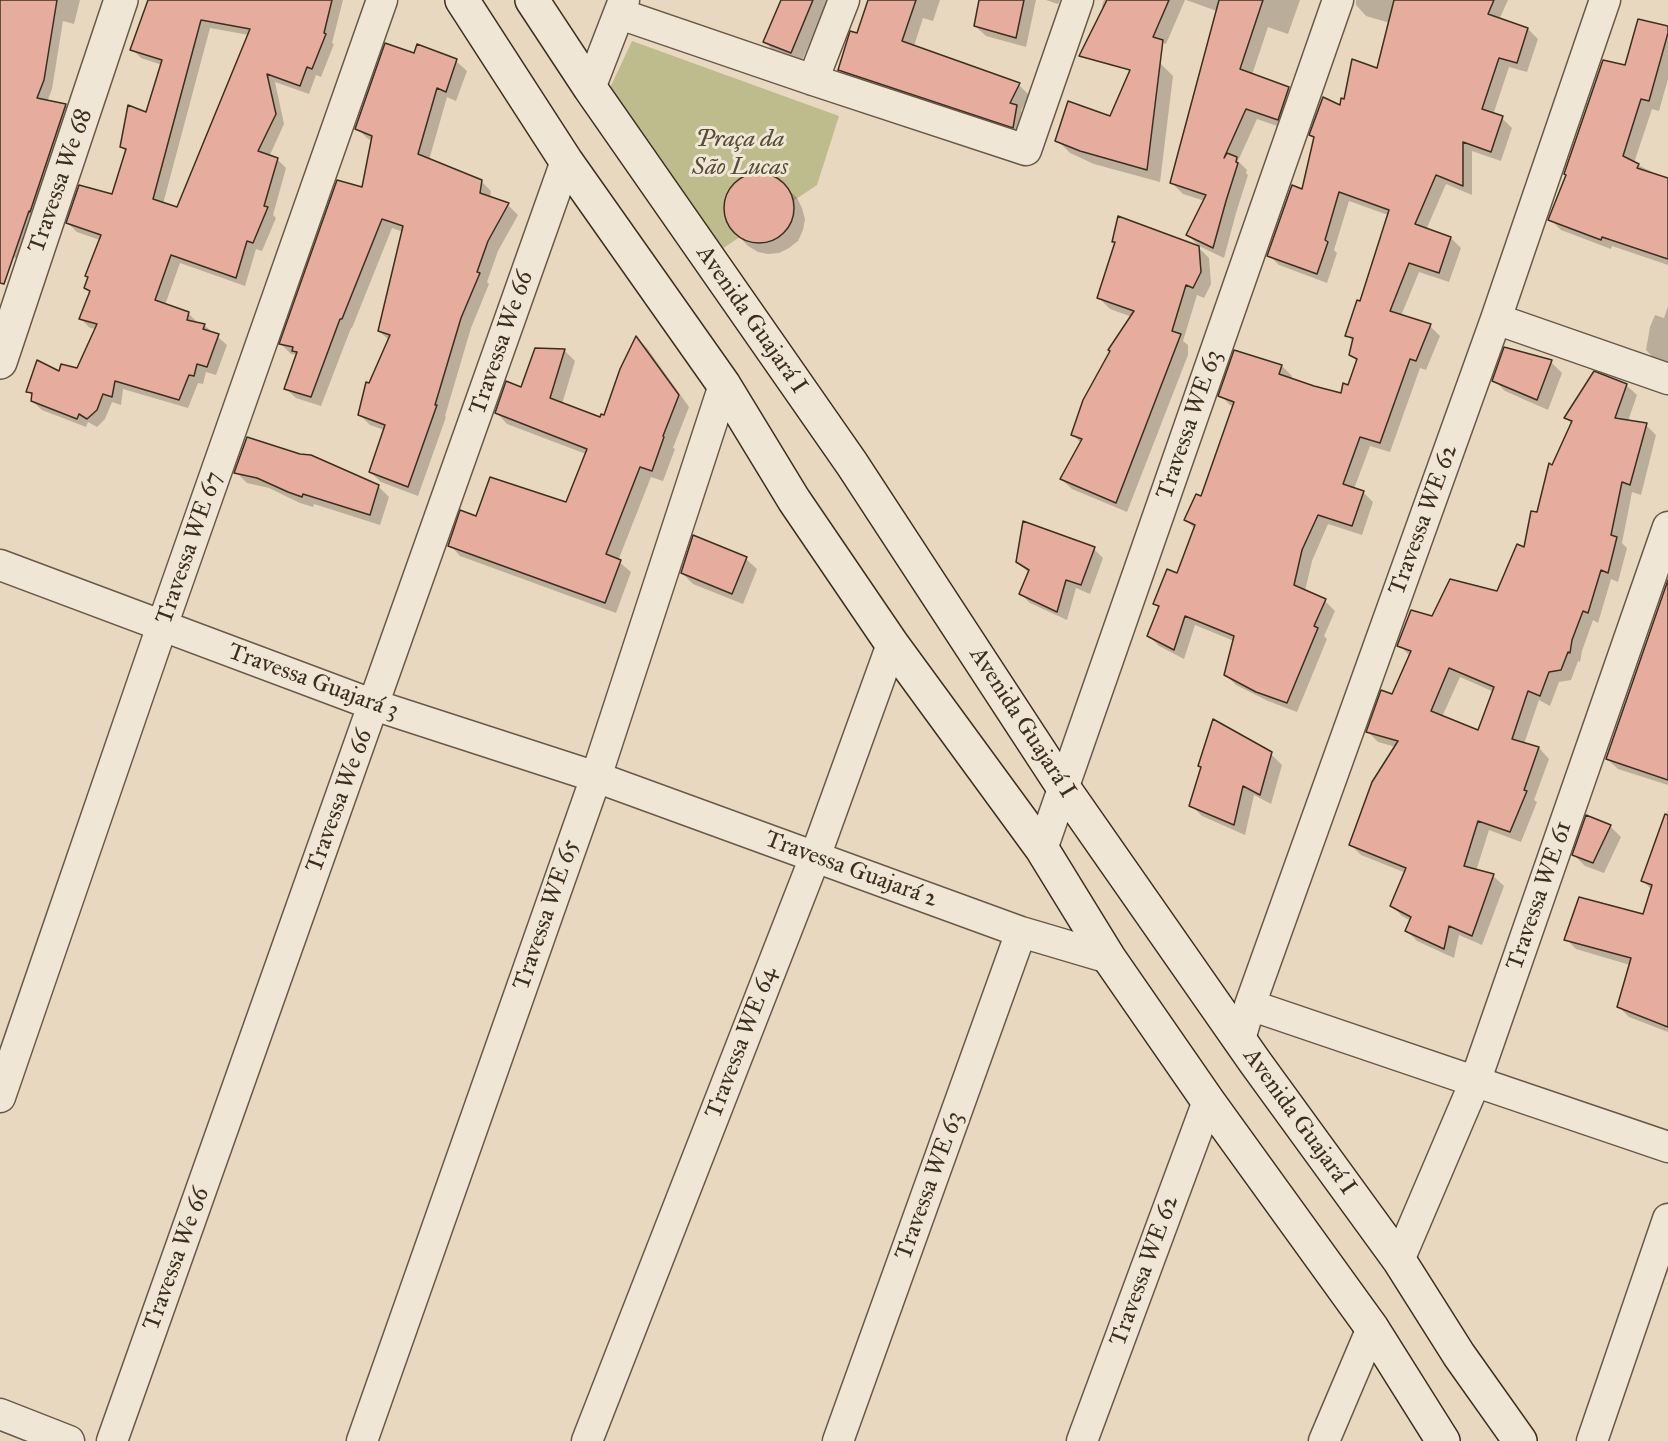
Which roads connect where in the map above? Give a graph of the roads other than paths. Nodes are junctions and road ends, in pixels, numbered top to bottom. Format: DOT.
graph roads {
  1 [pos="122,0"];
  2 [pos="382,0"];
  3 [pos="462,0"];
  4 [pos="532,0"];
  5 [pos="844,0"];
  6 [pos="1078,0"];
  7 [pos="1338,0"];
  8 [pos="1605,0"];
  9 [pos="622,7"];
  10 [pos="813,80"];
  11 [pos="590,88"];
  12 [pos="566,161"];
  13 [pos="1496,319"];
  14 [pos="0,362"];
  15 [pos="1668,379"];
  16 [pos="724,386"];
  17 [pos="1668,527"];
  18 [pos="0,565"];
  19 [pos="162,626"];
  20 [pos="892,644"];
  21 [pos="374,705"];
  22 [pos="596,777"];
  23 [pos="1063,787"];
  24 [pos="1042,849"];
  25 [pos="815,857"];
  26 [pos="1021,932"];
  27 [pos="1109,957"];
  28 [pos="1250,1005"];
  29 [pos="1239,1039"];
  30 [pos="1475,1082"];
  31 [pos="0,1097"];
  32 [pos="1208,1101"];
  33 [pos="1668,1147"];
  34 [pos="1668,1219"];
  35 [pos="1400,1260"];
  36 [pos="1371,1328"];
  37 [pos="0,1414"];
  38 [pos="69,1441"];
  39 [pos="112,1441"];
  40 [pos="362,1441"];
  41 [pos="587,1441"];
  42 [pos="838,1441"];
  43 [pos="1082,1441"];
  44 [pos="1324,1441"];
  45 [pos="1443,1441"];
  46 [pos="1520,1441"];
  47 [pos="1592,1441"];
  1 -- 14 [label="main road, Travessa We 68"];
  2 -- 19 [label="street, Travessa WE 67"];
  3 -- 12 [label="main road"];
  4 -- 11 [label="main road, Avenida Guajará I"];
  5 -- 10 [label="street"];
  6 -- 10 [label="street"];
  7 -- 23 [label="street, Travessa WE 63"];
  8 -- 13 [label="street, Travessa WE 62"];
  9 -- 10 [label="street"];
  9 -- 11 [label="street"];
  11 -- 23 [label="main road, Avenida Guajará I"];
  12 -- 16 [label="main road"];
  12 -- 21 [label="street, Travessa We 66"];
  13 -- 15 [label="street"];
  13 -- 28 [label="street, Travessa WE 62"];
  16 -- 20 [label="main road"];
  16 -- 22 [label="street, Travessa WE 65"];
  17 -- 30 [label="street, Travessa WE 61"];
  18 -- 19 [label="street, Travessa Guajará 3"];
  19 -- 21 [label="street, Travessa Guajará 3"];
  19 -- 31 [label="street, Travessa WE 67"];
  20 -- 24 [label="main road"];
  20 -- 25 [label="street, Travessa WE 64"];
  21 -- 22 [label="street, Travessa Guajará 3"];
  21 -- 39 [label="street, Travessa We 66"];
  22 -- 25 [label="street, Travessa Guajará 2"];
  22 -- 40 [label="street, Travessa WE 65"];
  23 -- 24 [label="street, Travessa WE 63"];
  23 -- 29 [label="main road, Avenida Guajará I"];
  24 -- 27 [label="main road"];
  25 -- 26 [label="street, Travessa Guajará 2"];
  25 -- 41 [label="street, Travessa WE 64"];
  26 -- 27 [label="street, Travessa Guajará 2"];
  26 -- 42 [label="street, Travessa WE 63"];
  27 -- 32 [label="main road"];
  28 -- 29 [label="street, Travessa WE 62"];
  28 -- 30 [label="street"];
  29 -- 35 [label="main road, Avenida Guajará I"];
  30 -- 33 [label="street"];
  30 -- 35 [label="street, Travessa WE 61"];
  32 -- 36 [label="main road"];
  32 -- 43 [label="street, Travessa WE 62"];
  34 -- 47 [label="street"];
  35 -- 46 [label="main road, Avenida Guajará I"];
  36 -- 44 [label="street"];
  36 -- 45 [label="main road"];
  37 -- 38 [label="street"];
}
